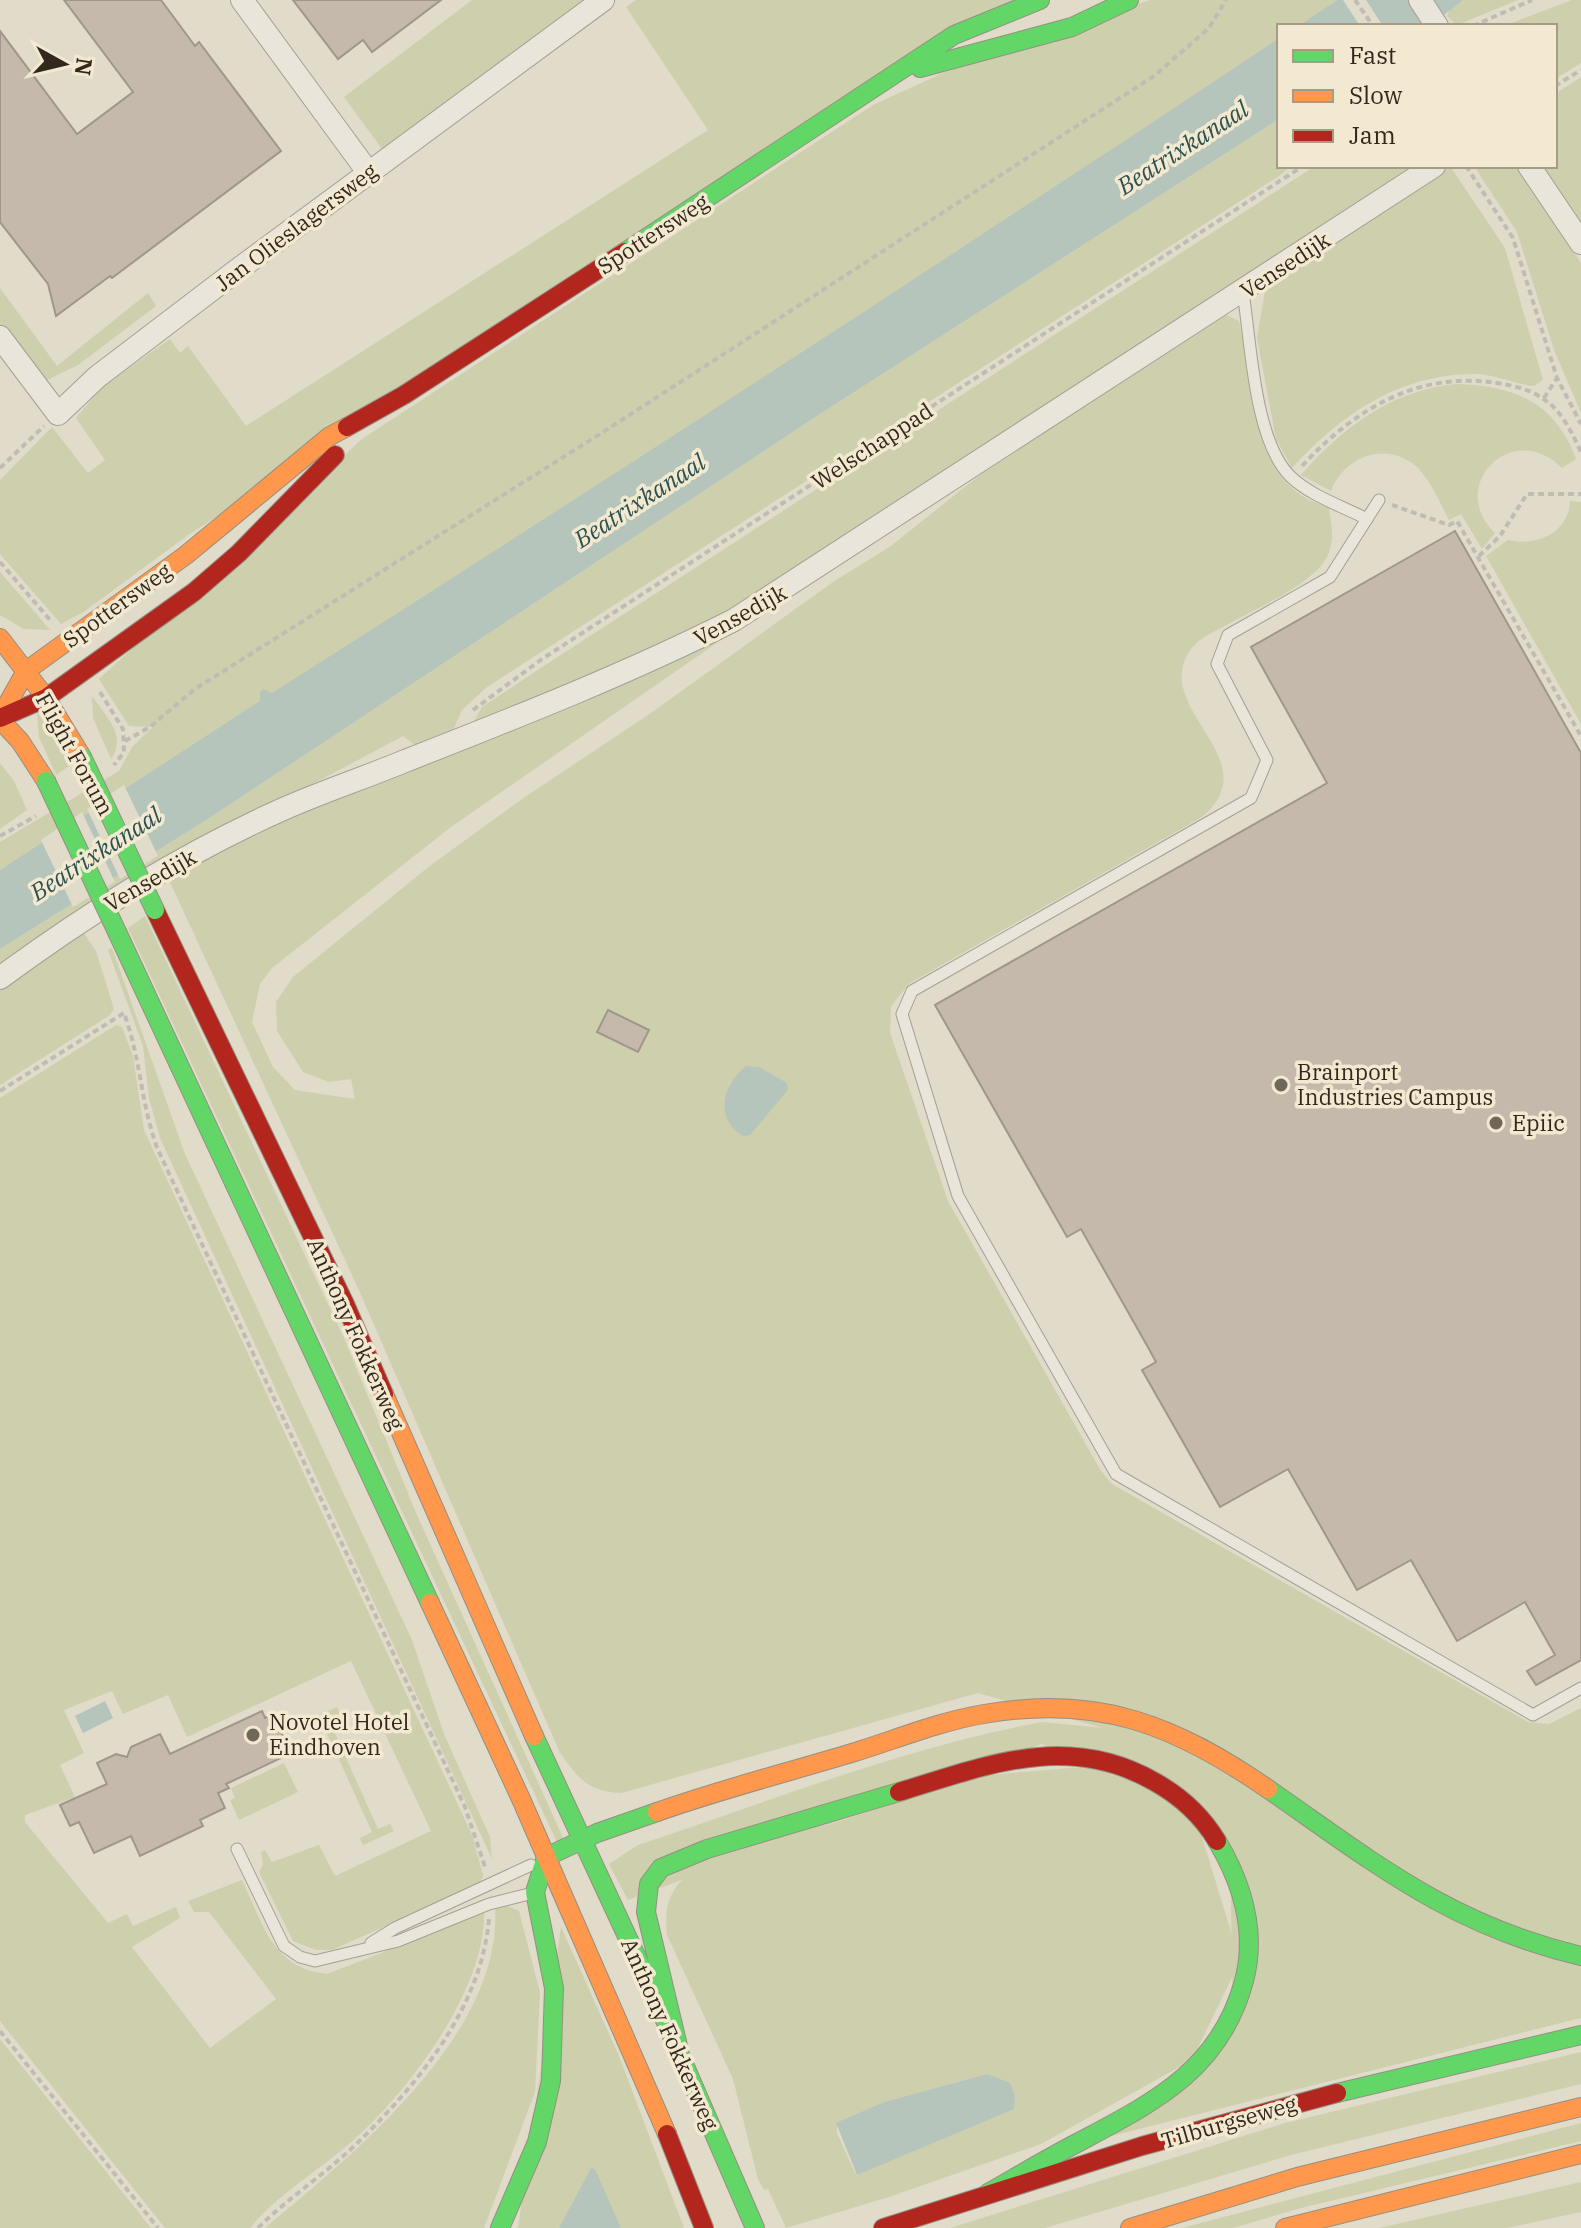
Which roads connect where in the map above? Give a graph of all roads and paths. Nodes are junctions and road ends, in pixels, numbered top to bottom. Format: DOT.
graph roads {
  1 [pos="242,0"];
  2 [pos="603,0"];
  3 [pos="1040,0"];
  4 [pos="1129,0"];
  5 [pos="1227,0"];
  6 [pos="1355,0"];
  7 [pos="1420,0"];
  8 [pos="1532,0"];
  9 [pos="1372,24"];
  10 [pos="1436,24"];
  11 [pos="1478,24"];
  12 [pos="1581,70"];
  13 [pos="901,73"];
  14 [pos="1557,85"];
  15 [pos="1300,168"];
  16 [pos="1431,168"];
  17 [pos="1467,168"];
  18 [pos="1530,168"];
  19 [pos="368,172"];
  20 [pos="1581,243"];
  21 [pos="1243,292"];
  22 [pos="0,337"];
  23 [pos="1557,378"];
  24 [pos="404,395"];
  25 [pos="1544,398"];
  26 [pos="58,414"];
  27 [pos="1581,424"];
  28 [pos="1581,452"];
  29 [pos="0,468"];
  30 [pos="1292,477"];
  31 [pos="1581,494"];
  32 [pos="1379,500"];
  33 [pos="1367,519"];
  34 [pos="1478,557"];
  35 [pos="0,562"];
  36 [pos="57,628"];
  37 [pos="0,638"];
  38 [pos="26,671"];
  39 [pos="96,686"];
  40 [pos="46,698"];
  41 [pos="0,718"];
  42 [pos="1581,736"];
  43 [pos="458,740"];
  44 [pos="118,833"];
  45 [pos="81,856"];
  46 [pos="0,978"];
  47 [pos="0,1091"];
  48 [pos="1581,1688"];
  49 [pos="583,1840"];
  50 [pos="237,1849"];
  51 [pos="546,1857"];
  52 [pos="577,1863"];
  53 [pos="564,1879"];
  54 [pos="488,1885"];
  55 [pos="535,1892"];
  56 [pos="489,1904"];
  57 [pos="367,1946"];
  58 [pos="1581,1956"];
  59 [pos="0,2031"];
  60 [pos="1581,2035"];
  61 [pos="679,2050"];
  62 [pos="1581,2107"];
  63 [pos="1581,2154"];
  64 [pos="988,2193"];
  65 [pos="158,2228"];
  66 [pos="258,2228"];
  67 [pos="500,2228"];
  68 [pos="704,2228"];
  69 [pos="755,2228"];
  70 [pos="883,2228"];
  71 [pos="1130,2228"];
  72 [pos="1285,2228"];
  1 -- 19 [label="street"];
  2 -- 19 [label="street, Jan Olieslagersweg"];
  3 -- 13 [label="main road, Spottersweg"];
  4 -- 13 [label="main road, Spottersweg"];
  5 -- 39 [label="path"];
  6 -- 9 [label="path"];
  7 -- 10 [label="street"];
  8 -- 11 [label="path"];
  12 -- 14 [label="path"];
  13 -- 24 [label="main road, Spottersweg"];
  15 -- 43 [label="path, Welschappad"];
  16 -- 21 [label="street, Vensedijk"];
  17 -- 23 [label="path"];
  18 -- 20 [label="street"];
  19 -- 26 [label="street, Jan Olieslagersweg"];
  21 -- 30 [label="lane"];
  21 -- 43 [label="street, Vensedijk"];
  22 -- 26 [label="street"];
  23 -- 25 [label="path"];
  23 -- 27 [label="path"];
  24 -- 38 [label="main road, Spottersweg"];
  24 -- 40 [label="main road, Spottersweg"];
  25 -- 28 [label="path"];
  25 -- 30 [label="path"];
  26 -- 29 [label="path"];
  30 -- 33 [label="lane"];
  31 -- 34 [label="path"];
  32 -- 33 [label="lane"];
  32 -- 34 [label="path"];
  33 -- 48 [label="lane"];
  34 -- 42 [label="path"];
  35 -- 36 [label="path"];
  37 -- 38 [label="main road, Flight Forum"];
  38 -- 40 [label="main road, Flight Forum"];
  38 -- 41 [label="main road, Spottersweg"];
  40 -- 41 [label="main road, Spottersweg"];
  40 -- 44 [label="main road, Flight Forum, bridge"];
  41 -- 45 [label="main road, Flight Forum, bridge"];
  43 -- 46 [label="street, Vensedijk"];
  44 -- 49 [label="main road, Anthony Fokkerweg, bridge"];
  45 -- 51 [label="main road, Anthony Fokkerweg, bridge"];
  47 -- 54 [label="path"];
  49 -- 51 [label="main road"];
  49 -- 52 [label="lane"];
  49 -- 58 [label="main road"];
  49 -- 61 [label="main road, Anthony Fokkerweg"];
  50 -- 57 [label="lane"];
  51 -- 53 [label="main road, Anthony Fokkerweg"];
  51 -- 54 [label="lane"];
  51 -- 55 [label="main road"];
  53 -- 55 [label="lane"];
  53 -- 68 [label="main road, Anthony Fokkerweg"];
  54 -- 57 [label="lane"];
  55 -- 56 [label="lane"];
  55 -- 67 [label="main road"];
  56 -- 57 [label="lane"];
  56 -- 66 [label="path"];
  59 -- 65 [label="path"];
  60 -- 64 [label="main road, Tilburgseweg"];
  61 -- 64 [label="main road"];
  61 -- 69 [label="main road, Anthony Fokkerweg"];
  62 -- 71 [label="main road"];
  63 -- 72 [label="main road"];
  64 -- 70 [label="main road, Tilburgseweg"];
}
